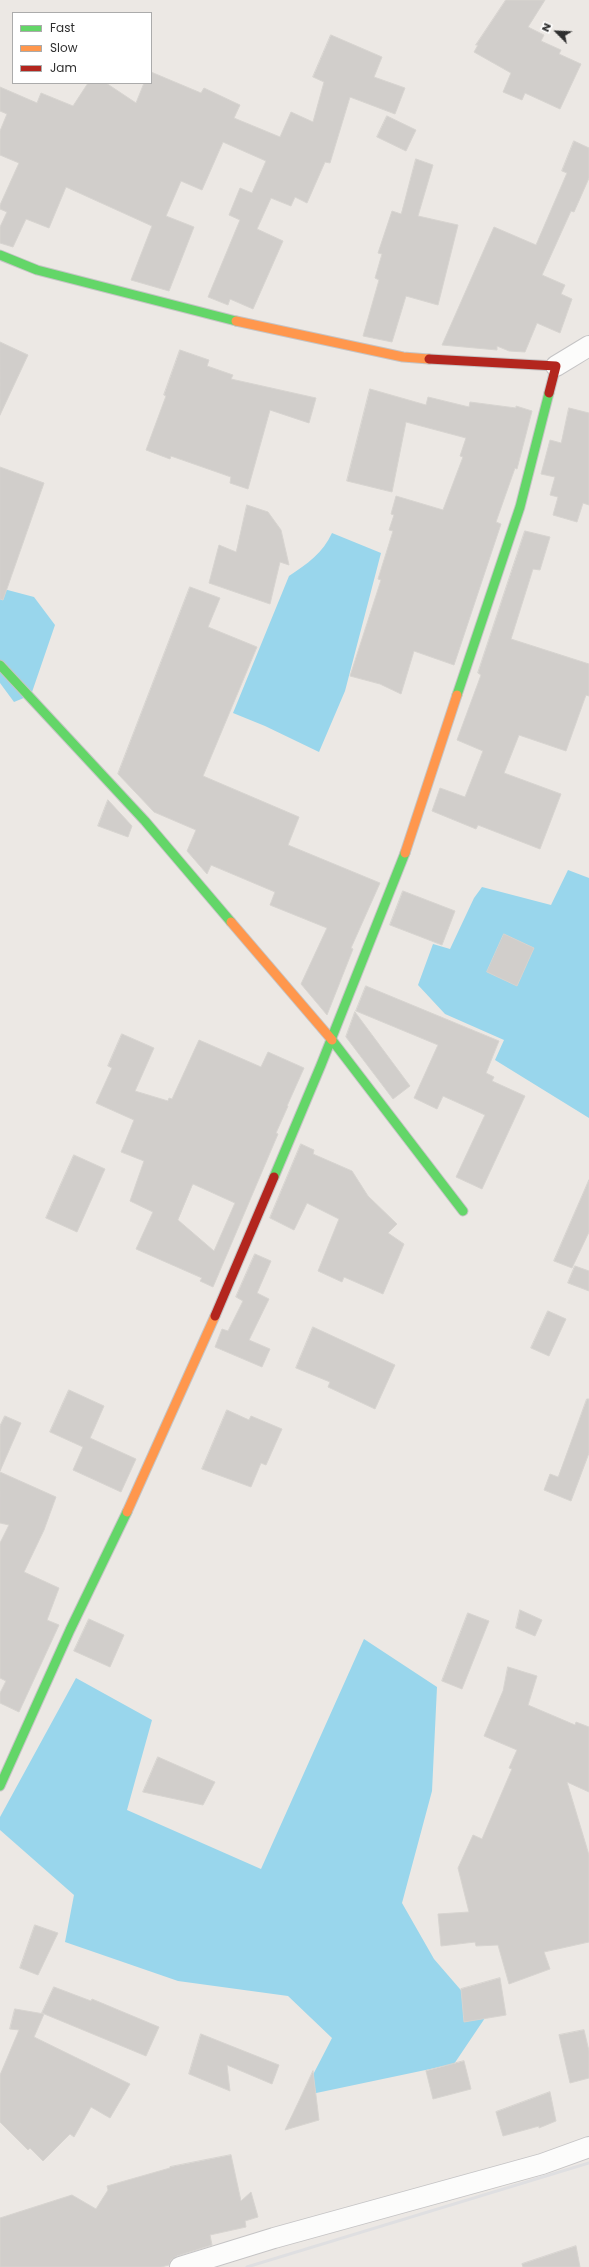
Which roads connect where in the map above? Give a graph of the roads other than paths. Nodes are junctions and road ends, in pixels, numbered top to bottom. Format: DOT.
graph roads {
  1 [pos="0,255"];
  2 [pos="589,346"];
  3 [pos="556,366"];
  4 [pos="0,665"];
  5 [pos="331,1038"];
  6 [pos="463,1211"];
  7 [pos="0,1786"];
  8 [pos="589,2147"];
  9 [pos="180,2267"];
  1 -- 3 [label="street"];
  2 -- 3 [label="street"];
  3 -- 5 [label="street"];
  4 -- 5 [label="street"];
  5 -- 6 [label="street"];
  5 -- 7 [label="street"];
  8 -- 9 [label="street"];
}
